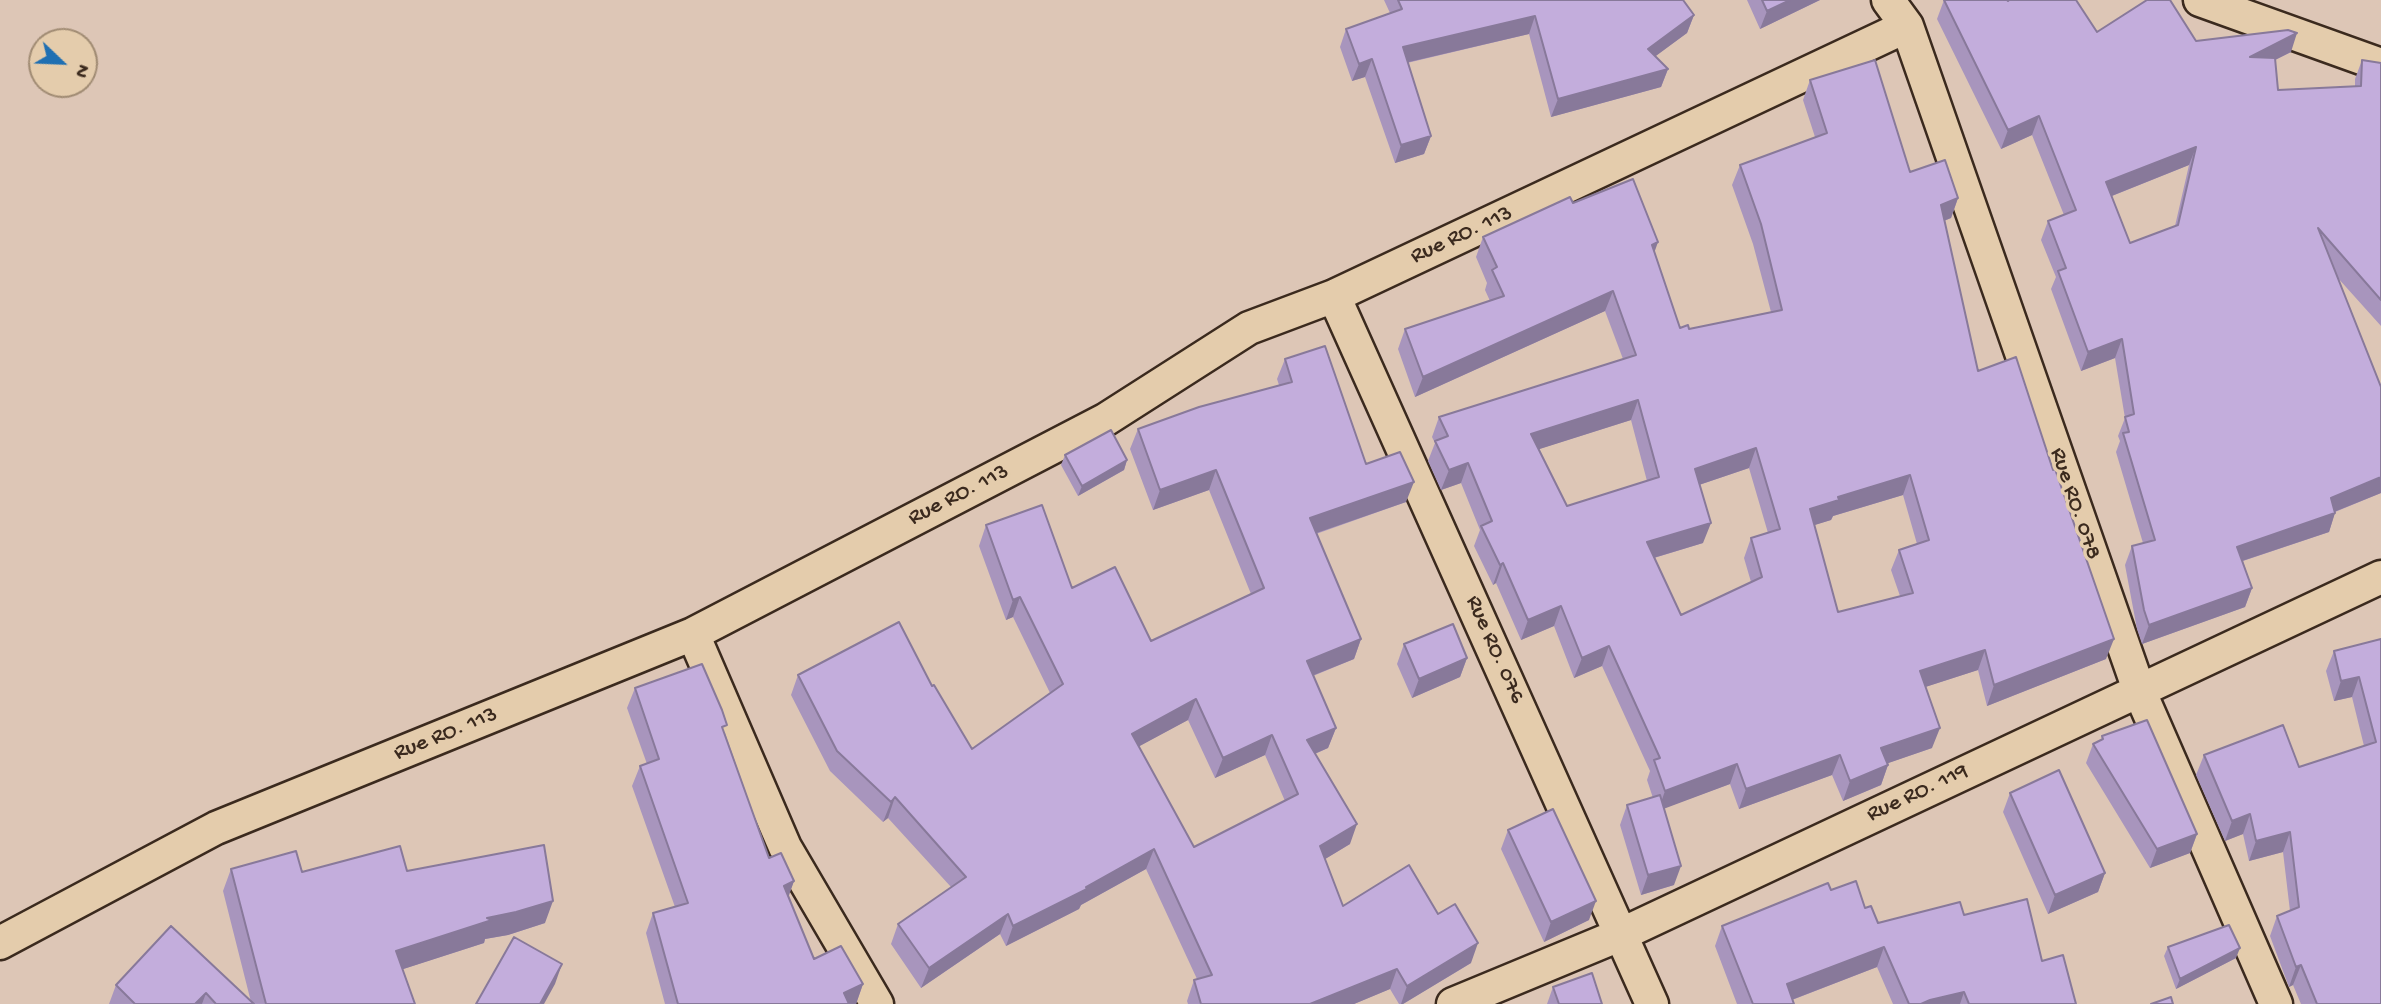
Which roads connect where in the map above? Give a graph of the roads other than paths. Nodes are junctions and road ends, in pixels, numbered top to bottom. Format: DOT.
graph roads {
  1 [pos="1888,0"];
  2 [pos="2200,0"];
  3 [pos="1907,26"];
  4 [pos="2381,65"];
  5 [pos="1334,296"];
  6 [pos="2381,577"];
  7 [pos="693,634"];
  8 [pos="2139,690"];
  9 [pos="1622,934"];
  10 [pos="0,943"];
  11 [pos="877,1004"];
  12 [pos="1453,1004"];
  13 [pos="1652,1004"];
  14 [pos="2276,1004"];
  1 -- 3 [label="street, Rue RO. 078"];
  2 -- 4 [label="street"];
  3 -- 5 [label="street, Rue RO. 113"];
  3 -- 8 [label="street, Rue RO. 078"];
  5 -- 7 [label="street, Rue RO. 113"];
  5 -- 9 [label="street, Rue RO. 076"];
  6 -- 8 [label="street, Rue RO. 119"];
  7 -- 10 [label="street, Rue RO. 113"];
  7 -- 11 [label="street"];
  8 -- 9 [label="street, Rue RO. 119"];
  8 -- 14 [label="street, Rue RO. 078"];
  9 -- 12 [label="street, Rue RO. 119"];
  9 -- 13 [label="street, Rue RO. 076"];
}
